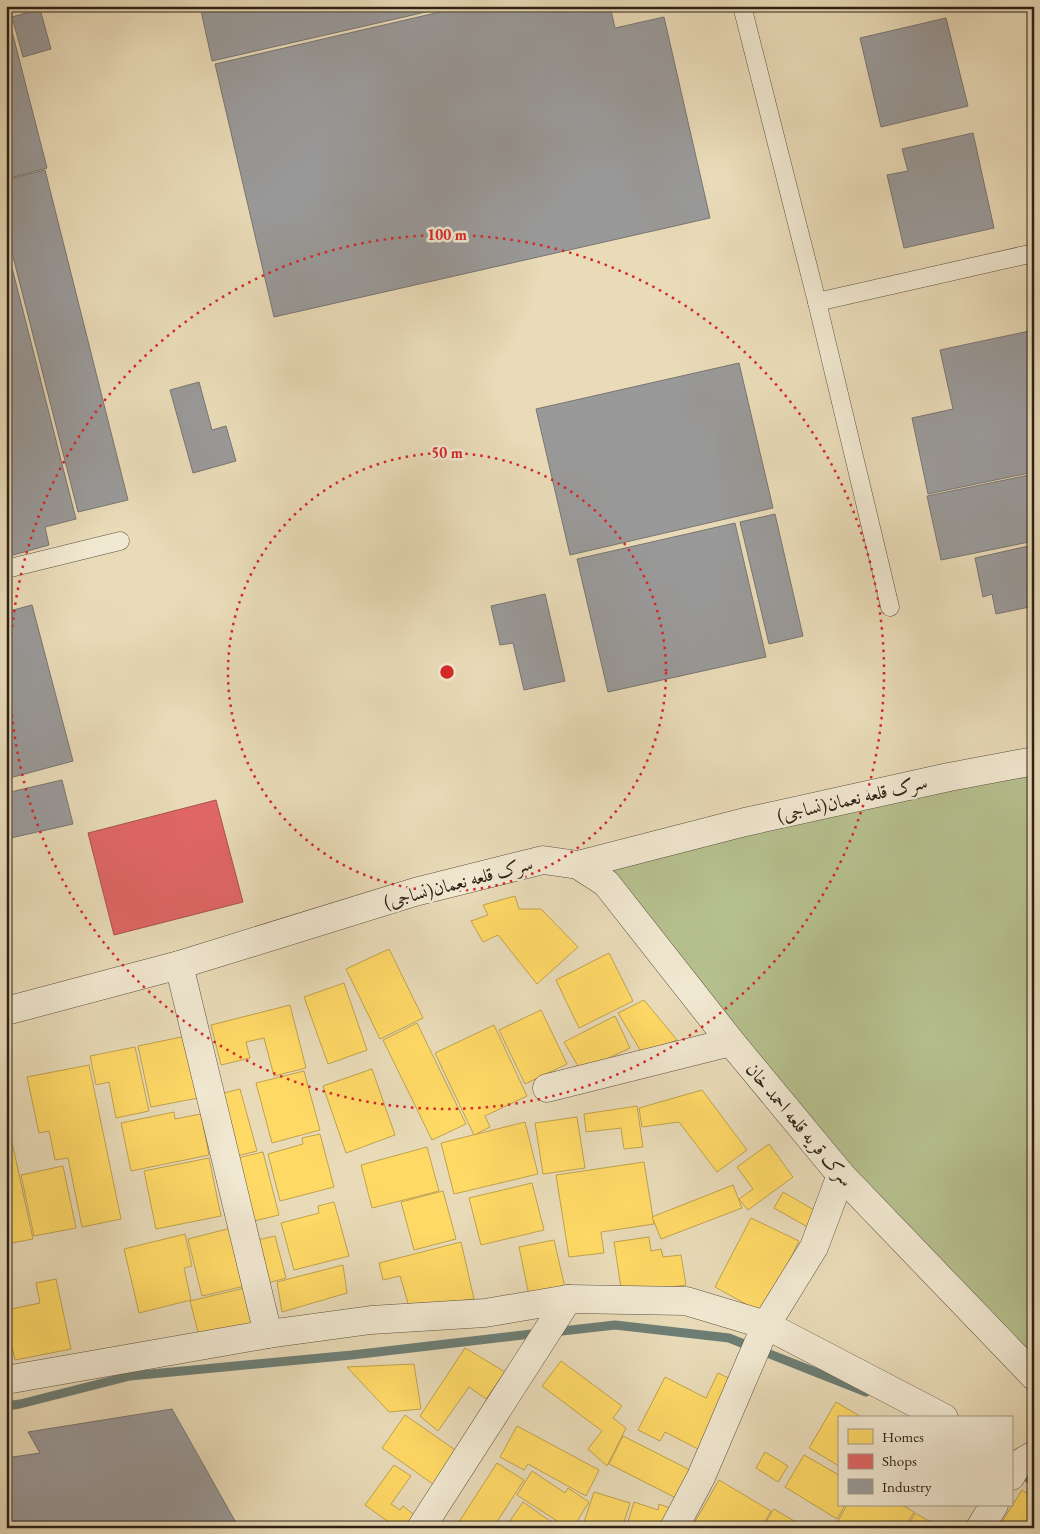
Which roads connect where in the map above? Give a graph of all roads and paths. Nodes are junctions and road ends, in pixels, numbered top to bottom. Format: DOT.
graph roads {
  1 [pos="742,6"];
  2 [pos="1034,253"];
  3 [pos="817,302"];
  4 [pos="120,541"];
  5 [pos="6,569"];
  6 [pos="890,607"];
  7 [pos="1034,762"];
  8 [pos="578,865"];
  9 [pos="179,965"];
  10 [pos="6,1011"];
  11 [pos="731,1042"];
  12 [pos="547,1088"];
  13 [pos="841,1175"];
  14 [pos="568,1299"];
  15 [pos="766,1326"];
  16 [pos="268,1334"];
  17 [pos="1034,1376"];
  18 [pos="6,1380"];
  19 [pos="940,1416"];
  20 [pos="993,1506"];
  21 [pos="420,1528"];
  22 [pos="674,1528"];
  23 [pos="980,1528"];
  1 -- 3 [label="lane"];
  2 -- 3 [label="lane"];
  3 -- 6 [label="lane"];
  4 -- 5 [label="lane"];
  7 -- 8 [label="street, سرک قلعه نعمان(نساجی)"];
  8 -- 9 [label="street, سرک قلعه نعمان(نساجی)"];
  8 -- 11 [label="street, سرک قریه قلعه احمد خان"];
  9 -- 10 [label="street, سرک قلعه نعمان(نساجی)"];
  9 -- 16 [label="street"];
  11 -- 12 [label="street"];
  11 -- 13 [label="street, سرک قریه قلعه احمد خان"];
  13 -- 15 [label="street"];
  13 -- 17 [label="street, سرک قریه قلعه احمد خان"];
  14 -- 15 [label="street"];
  14 -- 16 [label="street"];
  14 -- 21 [label="street"];
  15 -- 19 [label="street"];
  15 -- 22 [label="street"];
  16 -- 18 [label="street"];
  20 -- 23 [label="street"];
}
